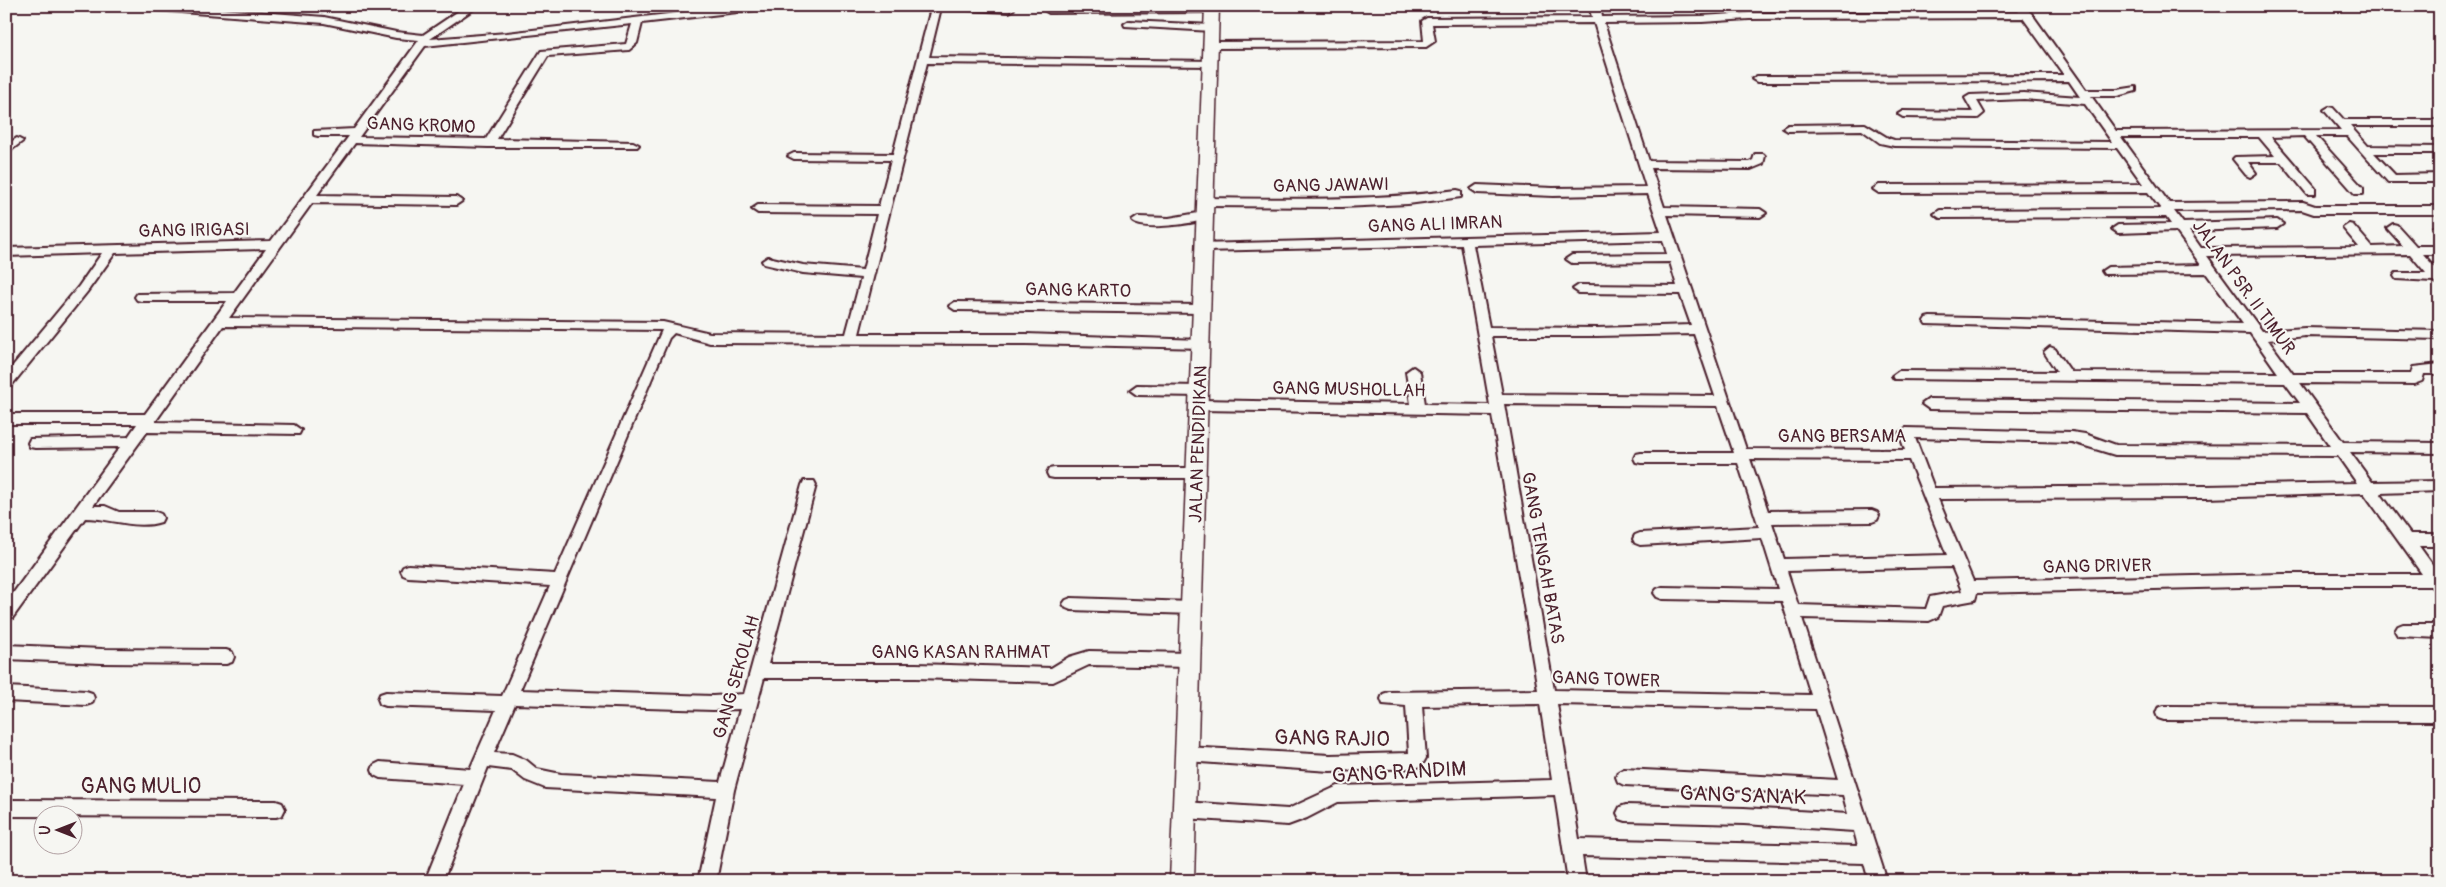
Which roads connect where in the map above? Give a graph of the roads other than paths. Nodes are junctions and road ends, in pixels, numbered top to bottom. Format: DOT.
graph roads {
  1 [pos="473,6"];
  2 [pos="764,6"];
  3 [pos="1648,6"];
  4 [pos="1698,6"];
  5 [pos="155,7"];
  6 [pos="938,7"];
  7 [pos="1009,9"];
  8 [pos="1626,9"];
  9 [pos="1049,10"];
  10 [pos="2023,11"];
  11 [pos="1596,12"];
  12 [pos="1702,19"];
  13 [pos="638,20"];
  14 [pos="1654,20"];
  15 [pos="1129,24"];
  16 [pos="1211,30"];
  17 [pos="424,41"];
  18 [pos="923,60"];
  19 [pos="2072,78"];
  20 [pos="1757,79"];
  21 [pos="2132,89"];
  22 [pos="2086,97"];
  23 [pos="2329,110"];
  24 [pos="1903,114"];
  25 [pos="2341,123"];
  26 [pos="2440,123"];
  27 [pos="1788,128"];
  28 [pos="318,133"];
  29 [pos="2262,133"];
  30 [pos="2307,133"];
  31 [pos="2350,133"];
  32 [pos="356,136"];
  33 [pos="2116,139"];
  34 [pos="17,141"];
  35 [pos="488,144"];
  36 [pos="633,145"];
  37 [pos="2365,150"];
  38 [pos="2440,150"];
  39 [pos="6,151"];
  40 [pos="794,156"];
  41 [pos="1759,156"];
  42 [pos="896,158"];
  43 [pos="2284,159"];
  44 [pos="1645,164"];
  45 [pos="2250,173"];
  46 [pos="2440,178"];
  47 [pos="2151,188"];
  48 [pos="1477,189"];
  49 [pos="1879,189"];
  50 [pos="1653,190"];
  51 [pos="2311,191"];
  52 [pos="2359,191"];
  53 [pos="1458,194"];
  54 [pos="310,199"];
  55 [pos="456,201"];
  56 [pos="758,209"];
  57 [pos="1204,209"];
  58 [pos="883,210"];
  59 [pos="2167,210"];
  60 [pos="2440,210"];
  61 [pos="1660,211"];
  62 [pos="1760,213"];
  63 [pos="1940,214"];
  64 [pos="1138,221"];
  65 [pos="2277,224"];
  66 [pos="2178,226"];
  67 [pos="2349,228"];
  68 [pos="2393,228"];
  69 [pos="2118,229"];
  70 [pos="1669,236"];
  71 [pos="1467,242"];
  72 [pos="276,245"];
  73 [pos="1203,247"];
  74 [pos="112,249"];
  75 [pos="2368,250"];
  76 [pos="2412,250"];
  77 [pos="2440,250"];
  78 [pos="6,252"];
  79 [pos="2198,252"];
  80 [pos="1675,258"];
  81 [pos="1572,259"];
  82 [pos="768,261"];
  83 [pos="2210,268"];
  84 [pos="2108,271"];
  85 [pos="867,274"];
  86 [pos="2400,276"];
  87 [pos="2438,279"];
  88 [pos="1579,289"];
  89 [pos="1685,290"];
  90 [pos="141,297"];
  91 [pos="238,297"];
  92 [pos="955,306"];
  93 [pos="1202,309"];
  94 [pos="1930,321"];
  95 [pos="220,322"];
  96 [pos="672,327"];
  97 [pos="1698,329"];
  98 [pos="1482,331"];
  99 [pos="2256,332"];
  100 [pos="2440,335"];
  101 [pos="851,339"];
  102 [pos="1201,345"];
  103 [pos="2050,352"];
  104 [pos="2440,369"];
  105 [pos="1414,372"];
  106 [pos="1899,376"];
  107 [pos="2066,376"];
  108 [pos="2290,379"];
  109 [pos="6,384"];
  110 [pos="1137,390"];
  111 [pos="1200,398"];
  112 [pos="1723,401"];
  113 [pos="1497,404"];
  114 [pos="1929,404"];
  115 [pos="2311,408"];
  116 [pos="1419,409"];
  117 [pos="6,419"];
  118 [pos="147,423"];
  119 [pos="294,430"];
  120 [pos="133,442"];
  121 [pos="36,443"];
  122 [pos="2440,448"];
  123 [pos="2340,449"];
  124 [pos="1915,455"];
  125 [pos="1742,456"];
  126 [pos="1642,458"];
  127 [pos="1054,473"];
  128 [pos="1196,473"];
  129 [pos="809,485"];
  130 [pos="2440,486"];
  131 [pos="2369,489"];
  132 [pos="1929,494"];
  133 [pos="82,512"];
  134 [pos="1872,516"];
  135 [pos="1763,517"];
  136 [pos="156,518"];
  137 [pos="1768,532"];
  138 [pos="1640,539"];
  139 [pos="2406,540"];
  140 [pos="2440,540"];
  141 [pos="1958,561"];
  142 [pos="1778,565"];
  143 [pos="408,571"];
  144 [pos="560,580"];
  145 [pos="2437,584"];
  146 [pos="1968,587"];
  147 [pos="1662,593"];
  148 [pos="1788,595"];
  149 [pos="1071,604"];
  150 [pos="1192,608"];
  151 [pos="1792,611"];
  152 [pos="6,615"];
  153 [pos="2403,631"];
  154 [pos="2440,631"];
  155 [pos="6,652"];
  156 [pos="226,657"];
  157 [pos="1190,660"];
  158 [pos="759,671"];
  159 [pos="6,694"];
  160 [pos="1547,697"];
  161 [pos="86,698"];
  162 [pos="386,699"];
  163 [pos="1389,699"];
  164 [pos="1414,699"];
  165 [pos="509,700"];
  166 [pos="750,701"];
  167 [pos="1823,702"];
  168 [pos="2164,713"];
  169 [pos="2440,714"];
  170 [pos="1186,754"];
  171 [pos="483,759"];
  172 [pos="380,770"];
  173 [pos="475,777"];
  174 [pos="1624,777"];
  175 [pos="1562,787"];
  176 [pos="1850,788"];
  177 [pos="726,790"];
  178 [pos="6,808"];
  179 [pos="276,809"];
  180 [pos="1184,810"];
  181 [pos="1626,813"];
  182 [pos="1859,823"];
  183 [pos="1572,847"];
  184 [pos="1870,855"];
  185 [pos="434,881"];
  186 [pos="707,881"];
  187 [pos="1182,881"];
  188 [pos="1577,881"];
  189 [pos="1878,881"];
  1 -- 17 [label="street"];
  2 -- 13 [label="street"];
  3 -- 14 [label="street"];
  4 -- 12 [label="street"];
  5 -- 17 [label="street"];
  6 -- 7 [label="street"];
  6 -- 18 [label="street"];
  8 -- 11 [label="street"];
  9 -- 16 [label="street"];
  10 -- 12 [label="street"];
  10 -- 19 [label="street, JALAN PSR. II TIMUR"];
  11 -- 14 [label="street"];
  11 -- 16 [label="street"];
  11 -- 44 [label="street"];
  12 -- 14 [label="street"];
  13 -- 17 [label="street"];
  13 -- 35 [label="street"];
  15 -- 16 [label="street"];
  16 -- 18 [label="street"];
  16 -- 57 [label="main road, JALAN PENDIDIKAN"];
  17 -- 32 [label="street"];
  18 -- 42 [label="street"];
  19 -- 20 [label="street"];
  19 -- 22 [label="street, JALAN PSR. II TIMUR"];
  21 -- 22 [label="street"];
  22 -- 24 [label="street"];
  22 -- 33 [label="street, JALAN PSR. II TIMUR"];
  23 -- 25 [label="street"];
  25 -- 26 [label="street"];
  25 -- 31 [label="street"];
  27 -- 33 [label="street"];
  28 -- 32 [label="street, GANG KROMO"];
  29 -- 30 [label="street"];
  29 -- 33 [label="street"];
  29 -- 43 [label="street"];
  30 -- 31 [label="street"];
  30 -- 52 [label="street"];
  31 -- 37 [label="street"];
  32 -- 35 [label="street, GANG KROMO"];
  32 -- 54 [label="street"];
  33 -- 47 [label="street, JALAN PSR. II TIMUR"];
  34 -- 39 [label="street"];
  35 -- 36 [label="street, GANG KROMO"];
  37 -- 38 [label="street"];
  37 -- 46 [label="street"];
  40 -- 42 [label="street"];
  41 -- 44 [label="street"];
  42 -- 58 [label="street"];
  43 -- 45 [label="street"];
  43 -- 51 [label="street"];
  44 -- 50 [label="street"];
  47 -- 49 [label="street"];
  47 -- 59 [label="street, JALAN PSR. II TIMUR"];
  48 -- 50 [label="street"];
  50 -- 61 [label="street"];
  53 -- 57 [label="street, GANG JAWAWI"];
  54 -- 55 [label="street"];
  54 -- 72 [label="street"];
  56 -- 58 [label="street"];
  57 -- 64 [label="street, GANG JAWAWI"];
  57 -- 73 [label="main road, JALAN PENDIDIKAN"];
  58 -- 85 [label="street"];
  59 -- 60 [label="street"];
  59 -- 63 [label="street"];
  59 -- 66 [label="street, JALAN PSR. II TIMUR"];
  61 -- 62 [label="street"];
  61 -- 70 [label="street"];
  65 -- 66 [label="street"];
  66 -- 69 [label="street"];
  66 -- 79 [label="street, JALAN PSR. II TIMUR"];
  67 -- 75 [label="street"];
  68 -- 76 [label="street"];
  70 -- 71 [label="street, GANG ALI IMRAN"];
  70 -- 80 [label="street"];
  71 -- 73 [label="street, GANG ALI IMRAN"];
  71 -- 98 [label="street, GANG TENGAH BATAS"];
  72 -- 74 [label="street, GANG IRIGASI"];
  72 -- 91 [label="street"];
  73 -- 93 [label="main road, JALAN PENDIDIKAN"];
  74 -- 78 [label="street, GANG IRIGASI"];
  74 -- 109 [label="street"];
  75 -- 76 [label="street"];
  75 -- 79 [label="street"];
  76 -- 77 [label="street"];
  76 -- 87 [label="street"];
  79 -- 83 [label="street, JALAN PSR. II TIMUR"];
  80 -- 81 [label="street"];
  80 -- 89 [label="street"];
  82 -- 85 [label="street"];
  83 -- 84 [label="street"];
  83 -- 99 [label="street, JALAN PSR. II TIMUR"];
  85 -- 101 [label="street"];
  86 -- 87 [label="street"];
  88 -- 89 [label="street"];
  89 -- 97 [label="street"];
  90 -- 91 [label="street"];
  91 -- 95 [label="street"];
  92 -- 93 [label="street, GANG KARTO"];
  93 -- 102 [label="main road, JALAN PENDIDIKAN"];
  94 -- 99 [label="street"];
  95 -- 96 [label="street"];
  95 -- 118 [label="street"];
  96 -- 101 [label="street"];
  96 -- 144 [label="street"];
  97 -- 98 [label="street"];
  97 -- 112 [label="street"];
  98 -- 113 [label="street, GANG TENGAH BATAS"];
  99 -- 100 [label="street"];
  99 -- 108 [label="street, JALAN PSR. II TIMUR"];
  101 -- 102 [label="street"];
  102 -- 111 [label="main road, JALAN PENDIDIKAN"];
  103 -- 107 [label="street"];
  104 -- 108 [label="street"];
  105 -- 116 [label="street"];
  106 -- 107 [label="street"];
  107 -- 108 [label="street"];
  108 -- 115 [label="street, JALAN PSR. II TIMUR"];
  110 -- 111 [label="street, GANG MUSHOLLAH"];
  111 -- 116 [label="street, GANG MUSHOLLAH"];
  111 -- 128 [label="main road, JALAN PENDIDIKAN"];
  112 -- 113 [label="street, GANG MUSHOLLAH"];
  112 -- 125 [label="street"];
  113 -- 116 [label="street, GANG MUSHOLLAH"];
  113 -- 160 [label="street, GANG TENGAH BATAS"];
  114 -- 115 [label="street"];
  115 -- 123 [label="street, JALAN PSR. II TIMUR"];
  117 -- 118 [label="street"];
  118 -- 119 [label="street"];
  118 -- 120 [label="street"];
  120 -- 121 [label="street"];
  120 -- 133 [label="street"];
  122 -- 123 [label="street"];
  123 -- 124 [label="street, GANG BERSAMA"];
  123 -- 131 [label="street, JALAN PSR. II TIMUR"];
  124 -- 125 [label="street, GANG BERSAMA"];
  124 -- 132 [label="street"];
  125 -- 126 [label="street, GANG BERSAMA"];
  125 -- 135 [label="street"];
  127 -- 128 [label="street"];
  128 -- 150 [label="main road, JALAN PENDIDIKAN"];
  129 -- 158 [label="street, GANG SEKOLAH"];
  130 -- 131 [label="street"];
  131 -- 132 [label="street"];
  131 -- 139 [label="street, JALAN PSR. II TIMUR"];
  132 -- 141 [label="street"];
  133 -- 136 [label="street"];
  133 -- 152 [label="street"];
  134 -- 135 [label="street"];
  135 -- 137 [label="street"];
  137 -- 138 [label="street"];
  137 -- 142 [label="street"];
  139 -- 140 [label="street"];
  139 -- 145 [label="street, JALAN PSR. II TIMUR"];
  141 -- 142 [label="street"];
  141 -- 146 [label="street"];
  142 -- 148 [label="street"];
  143 -- 144 [label="street"];
  144 -- 165 [label="street"];
  145 -- 146 [label="street, GANG DRIVER"];
  146 -- 151 [label="street"];
  147 -- 148 [label="street"];
  148 -- 151 [label="street"];
  149 -- 150 [label="street"];
  150 -- 157 [label="main road, JALAN PENDIDIKAN"];
  151 -- 167 [label="street"];
  153 -- 154 [label="street"];
  155 -- 156 [label="street"];
  157 -- 158 [label="street, GANG KASAN RAHMAT"];
  157 -- 170 [label="main road, JALAN PENDIDIKAN"];
  158 -- 166 [label="street, GANG SEKOLAH"];
  159 -- 161 [label="street"];
  160 -- 164 [label="street, GANG TOWER"];
  160 -- 167 [label="street, GANG TOWER"];
  160 -- 175 [label="street, GANG TENGAH BATAS"];
  162 -- 165 [label="street"];
  163 -- 164 [label="street, GANG TOWER"];
  164 -- 170 [label="street, GANG RAJIO"];
  165 -- 166 [label="street"];
  165 -- 171 [label="street"];
  166 -- 177 [label="street, GANG SEKOLAH"];
  167 -- 176 [label="street"];
  168 -- 169 [label="street"];
  170 -- 180 [label="main road, JALAN PENDIDIKAN"];
  171 -- 173 [label="street"];
  171 -- 177 [label="street"];
  172 -- 173 [label="street"];
  173 -- 185 [label="street"];
  174 -- 176 [label="street"];
  175 -- 180 [label="street, GANG RANDIM"];
  175 -- 183 [label="street, GANG TENGAH BATAS"];
  176 -- 182 [label="street"];
  177 -- 186 [label="street, GANG SEKOLAH"];
  178 -- 179 [label="street, GANG MULIO"];
  180 -- 187 [label="main road, JALAN PENDIDIKAN"];
  181 -- 182 [label="street, GANG SANAK"];
  182 -- 184 [label="street"];
  183 -- 184 [label="street"];
  183 -- 188 [label="street, GANG TENGAH BATAS"];
  184 -- 189 [label="street"];
}
